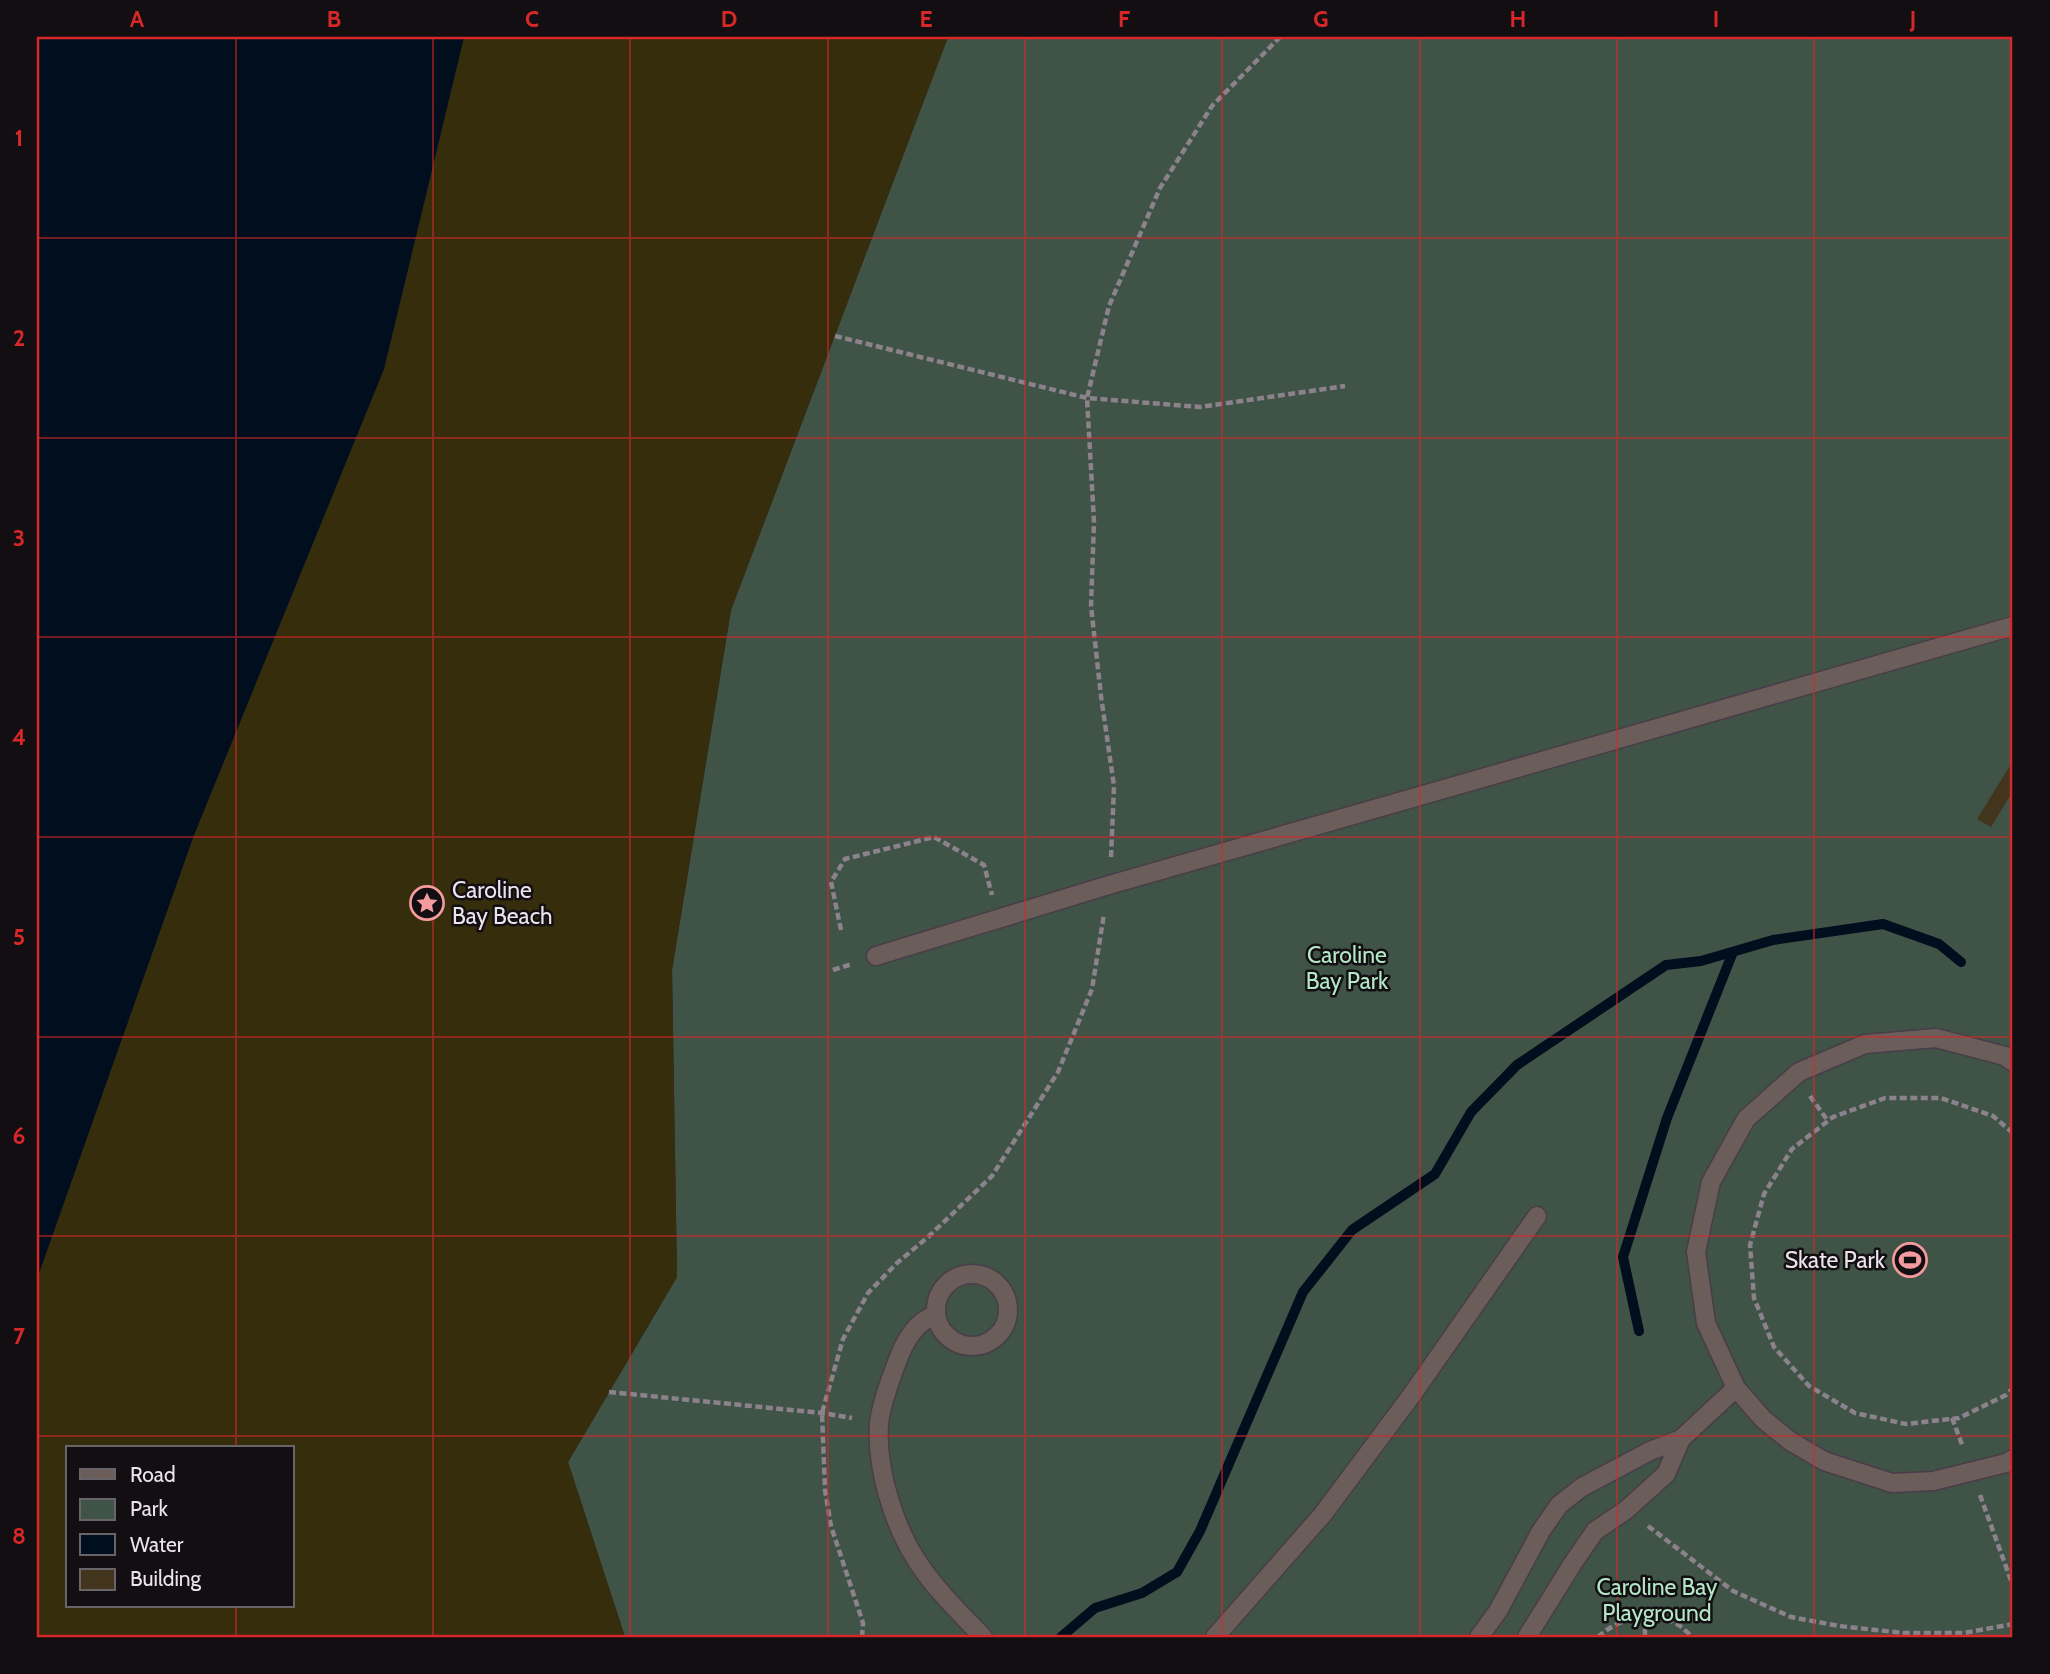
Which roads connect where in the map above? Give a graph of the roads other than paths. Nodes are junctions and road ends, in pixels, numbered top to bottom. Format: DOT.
graph roads {
  1 [pos="2013,626"];
  2 [pos="876,956"];
  3 [pos="2013,1062"];
  4 [pos="1537,1216"];
  5 [pos="936,1316"];
  6 [pos="1737,1388"];
  7 [pos="1681,1438"];
  8 [pos="2013,1459"];
  9 [pos="983,1637"];
  10 [pos="1215,1637"];
  11 [pos="1479,1637"];
  12 [pos="1527,1637"];
  1 -- 2 [label="street"];
  3 -- 6 [label="street"];
  4 -- 10 [label="street"];
  5 -- 5 [label="street"];
  5 -- 9 [label="street"];
  6 -- 7 [label="street"];
  6 -- 8 [label="street"];
  7 -- 11 [label="street"];
  7 -- 12 [label="street"];
}
